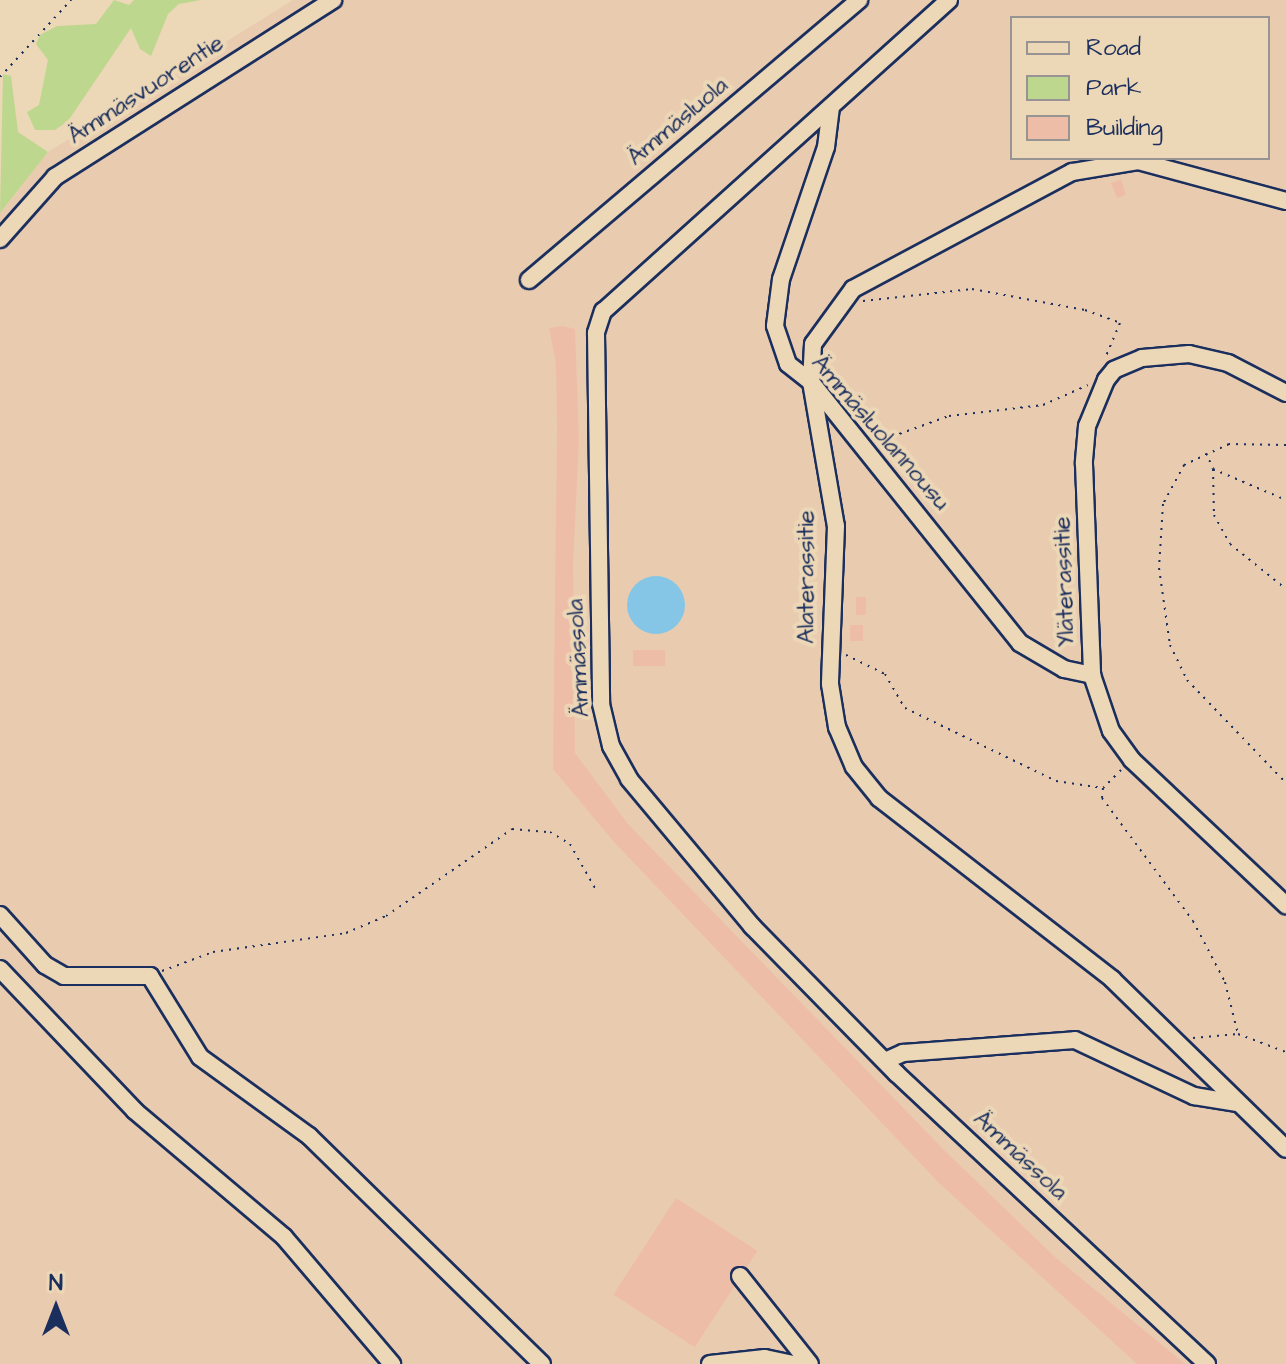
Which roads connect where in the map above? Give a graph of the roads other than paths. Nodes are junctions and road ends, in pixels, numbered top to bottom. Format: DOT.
graph roads {
  1 [pos="333,0"];
  2 [pos="859,0"];
  3 [pos="945,1"];
  4 [pos="831,107"];
  5 [pos="1286,201"];
  6 [pos="0,239"];
  7 [pos="529,280"];
  8 [pos="811,382"];
  9 [pos="1286,393"];
  10 [pos="1092,675"];
  11 [pos="1286,905"];
  12 [pos="0,915"];
  13 [pos="0,969"];
  14 [pos="885,1061"];
  15 [pos="1237,1103"];
  16 [pos="1286,1149"];
  17 [pos="740,1276"];
  18 [pos="392,1364"];
  19 [pos="542,1364"];
  20 [pos="710,1364"];
  21 [pos="794,1364"];
  22 [pos="810,1364"];
  23 [pos="1207,1364"];
  1 -- 6 [label="street, Ämmäsvuorentie"];
  2 -- 7 [label="street, Ämmäsluola"];
  3 -- 4 [label="street, Ämmässola"];
  4 -- 8 [label="street, Ämmäsluolannousu"];
  4 -- 14 [label="street, Ämmässola"];
  5 -- 8 [label="street, Alaterassitie"];
  8 -- 10 [label="street, Ämmäsluolannousu"];
  8 -- 15 [label="street, Alaterassitie"];
  9 -- 10 [label="street, Yläterassitie"];
  10 -- 11 [label="street, Yläterassitie"];
  12 -- 19 [label="street"];
  13 -- 18 [label="street"];
  14 -- 15 [label="street"];
  14 -- 23 [label="street, Ämmässola"];
  15 -- 16 [label="street, Alaterassitie"];
  17 -- 22 [label="street"];
  20 -- 21 [label="street"];
}
